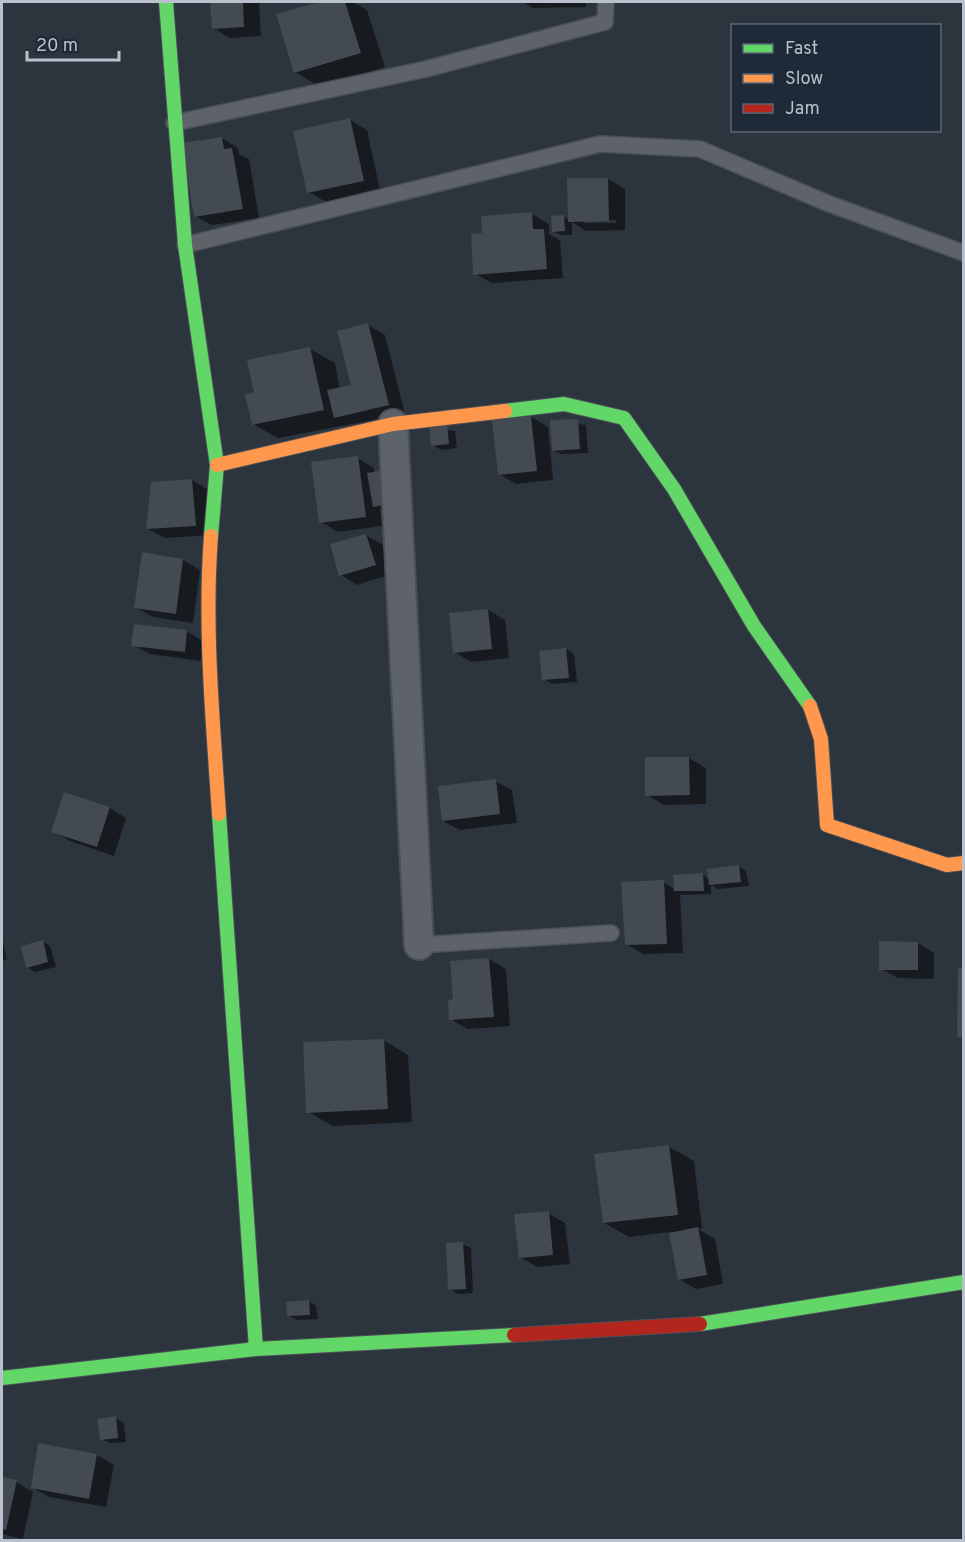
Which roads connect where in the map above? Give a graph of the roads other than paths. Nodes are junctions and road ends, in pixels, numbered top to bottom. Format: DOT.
graph roads {
  1 [pos="166,2"];
  2 [pos="606,2"];
  3 [pos="174,123"];
  4 [pos="184,245"];
  5 [pos="963,253"];
  6 [pos="393,424"];
  7 [pos="217,465"];
  8 [pos="963,863"];
  9 [pos="611,933"];
  10 [pos="419,945"];
  11 [pos="963,1282"];
  12 [pos="256,1349"];
  13 [pos="2,1377"];
  1 -- 3 [label="street"];
  2 -- 3 [label="lane"];
  3 -- 4 [label="street"];
  4 -- 5 [label="lane"];
  4 -- 7 [label="street"];
  6 -- 7 [label="street"];
  6 -- 8 [label="street"];
  6 -- 10 [label="street"];
  7 -- 12 [label="street"];
  9 -- 10 [label="lane"];
  11 -- 12 [label="street"];
  12 -- 13 [label="street"];
}
